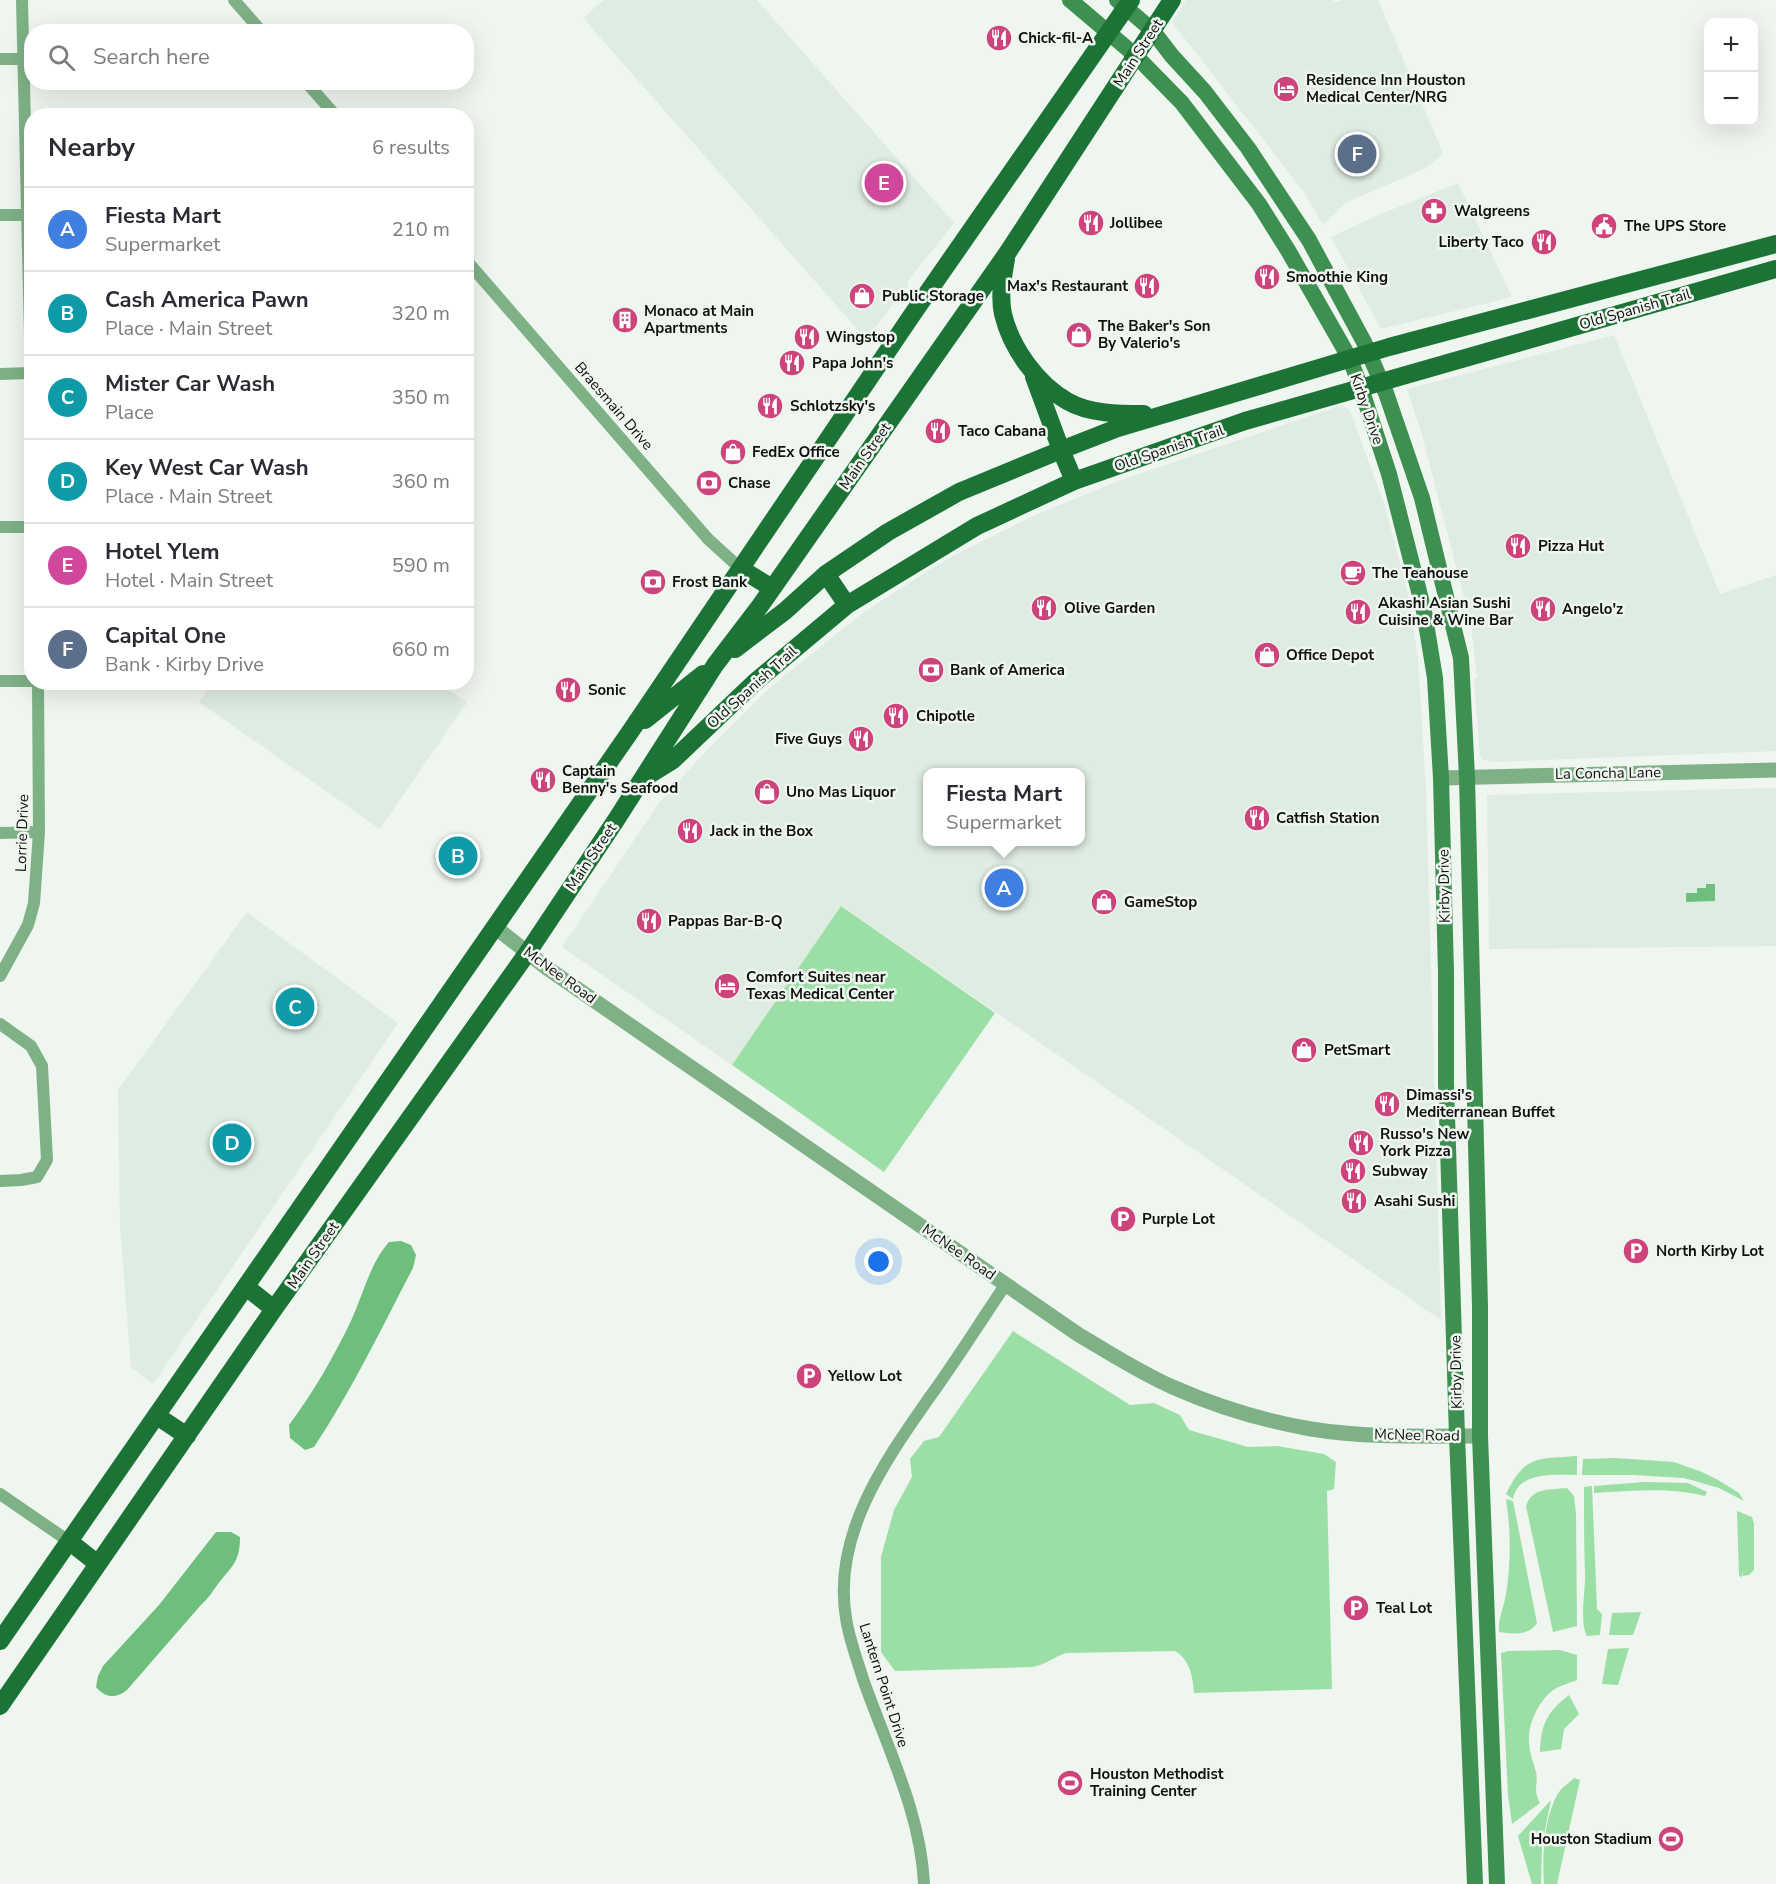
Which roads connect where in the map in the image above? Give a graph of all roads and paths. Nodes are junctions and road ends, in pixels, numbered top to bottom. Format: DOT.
graph roads {
  1 [pos="22,0"];
  2 [pos="234,0"];
  3 [pos="1070,0"];
  4 [pos="1172,0"];
  5 [pos="1125,2"];
  6 [pos="255,24"];
  7 [pos="1152,30"];
  8 [pos="1107,32"];
  9 [pos="1136,56"];
  10 [pos="0,59"];
  11 [pos="24,59"];
  12 [pos="25,90"];
  13 [pos="313,90"];
  14 [pos="25,108"];
  15 [pos="329,108"];
  16 [pos="1268,177"];
  17 [pos="1249,190"];
  18 [pos="0,215"];
  19 [pos="24,215"];
  20 [pos="1776,244"];
  21 [pos="1008,252"];
  22 [pos="474,269"];
  23 [pos="1776,270"];
  24 [pos="1673,272"];
  25 [pos="1682,296"];
  26 [pos="1515,313"];
  27 [pos="1523,341"];
  28 [pos="1370,353"];
  29 [pos="1350,359"];
  30 [pos="1031,369"];
  31 [pos="24,373"];
  32 [pos="0,374"];
  33 [pos="1381,382"];
  34 [pos="1361,388"];
  35 [pos="1167,415"];
  36 [pos="1060,450"];
  37 [pos="1074,481"];
  38 [pos="0,527"];
  39 [pos="24,527"];
  40 [pos="741,569"];
  41 [pos="826,574"];
  42 [pos="772,588"];
  43 [pos="847,605"];
  44 [pos="715,664"];
  45 [pos="0,681"];
  46 [pos="24,681"];
  47 [pos="38,690"];
  48 [pos="630,732"];
  49 [pos="1776,770"];
  50 [pos="1467,777"];
  51 [pos="1441,778"];
  52 [pos="640,780"];
  53 [pos="39,832"];
  54 [pos="0,833"];
  55 [pos="495,927"];
  56 [pos="528,952"];
  57 [pos="1446,973"];
  58 [pos="1471,973"];
  59 [pos="0,976"];
  60 [pos="0,1024"];
  61 [pos="0,1181"];
  62 [pos="1006,1284"];
  63 [pos="246,1287"];
  64 [pos="274,1309"];
  65 [pos="157,1416"];
  66 [pos="187,1436"];
  67 [pos="1457,1436"];
  68 [pos="1480,1436"];
  69 [pos="0,1494"];
  70 [pos="70,1542"];
  71 [pos="98,1564"];
  72 [pos="0,1641"];
  73 [pos="0,1706"];
  74 [pos="1468,1709"];
  75 [pos="1491,1709"];
  76 [pos="924,1884"];
  77 [pos="1475,1884"];
  78 [pos="1497,1884"];
  1 -- 11 [label="street"];
  2 -- 6 [label="street"];
  3 -- 8 [label="main road, Kirby Drive"];
  4 -- 7 [label="main road, Main Street"];
  5 -- 7 [label="main road, Kirby Drive"];
  5 -- 8 [label="main road"];
  7 -- 9 [label="main road, Main Street"];
  7 -- 16 [label="main road, Kirby Drive"];
  8 -- 9 [label="main road, Kirby Drive"];
  8 -- 40 [label="main road"];
  9 -- 17 [label="main road, Kirby Drive"];
  9 -- 21 [label="main road, Main Street"];
  10 -- 11 [label="street"];
  12 -- 14 [label="street"];
  13 -- 15 [label="street"];
  16 -- 17 [label="main road"];
  16 -- 28 [label="main road, Kirby Drive"];
  17 -- 29 [label="main road, Kirby Drive"];
  18 -- 19 [label="street"];
  20 -- 24 [label="main road, Old Spanish Trail"];
  21 -- 30 [label="main road"];
  21 -- 42 [label="main road, Main Street"];
  22 -- 40 [label="street, Braesmain Drive"];
  23 -- 25 [label="main road, Old Spanish Trail"];
  24 -- 25 [label="main road"];
  24 -- 26 [label="main road, Old Spanish Trail"];
  25 -- 27 [label="main road, Old Spanish Trail"];
  26 -- 27 [label="main road"];
  26 -- 28 [label="main road, Old Spanish Trail"];
  27 -- 33 [label="main road, Old Spanish Trail"];
  28 -- 29 [label="main road, Old Spanish Trail"];
  28 -- 33 [label="main road, Kirby Drive"];
  29 -- 34 [label="main road, Kirby Drive"];
  29 -- 35 [label="main road, Old Spanish Trail"];
  30 -- 35 [label="main road"];
  30 -- 36 [label="main road"];
  31 -- 32 [label="street"];
  33 -- 34 [label="main road, Old Spanish Trail"];
  33 -- 50 [label="main road, Kirby Drive"];
  34 -- 37 [label="main road, Old Spanish Trail"];
  34 -- 51 [label="main road, Kirby Drive"];
  35 -- 36 [label="main road, Old Spanish Trail"];
  36 -- 37 [label="main road"];
  36 -- 41 [label="main road, Old Spanish Trail"];
  37 -- 43 [label="main road, Old Spanish Trail"];
  38 -- 39 [label="street"];
  40 -- 42 [label="main road"];
  40 -- 48 [label="main road"];
  41 -- 43 [label="main road"];
  41 -- 44 [label="main road, Old Spanish Trail"];
  42 -- 44 [label="main road, Main Street"];
  43 -- 52 [label="main road, Old Spanish Trail"];
  44 -- 48 [label="main road, Old Spanish Trail"];
  44 -- 52 [label="main road, Main Street"];
  45 -- 46 [label="street"];
  47 -- 53 [label="street, Lorrie Drive"];
  48 -- 55 [label="main road"];
  49 -- 50 [label="street, La Concha Lane"];
  50 -- 51 [label="street, La Concha Lane"];
  50 -- 58 [label="main road, Kirby Drive"];
  51 -- 57 [label="main road, Kirby Drive"];
  52 -- 56 [label="main road, Main Street"];
  53 -- 54 [label="street"];
  53 -- 59 [label="street, Lorrie Drive"];
  55 -- 56 [label="street, McNee Road"];
  55 -- 63 [label="main road"];
  56 -- 62 [label="street, McNee Road"];
  56 -- 64 [label="main road, Main Street"];
  57 -- 58 [label="main road"];
  57 -- 67 [label="main road, Kirby Drive"];
  58 -- 68 [label="main road, Kirby Drive"];
  60 -- 61 [label="street"];
  62 -- 67 [label="street, McNee Road"];
  62 -- 76 [label="street, Lantern Point Drive"];
  63 -- 64 [label="main road"];
  63 -- 65 [label="main road"];
  64 -- 66 [label="main road, Main Street"];
  65 -- 66 [label="main road"];
  65 -- 70 [label="main road"];
  66 -- 71 [label="main road, Main Street"];
  67 -- 68 [label="street, McNee Road"];
  67 -- 74 [label="main road, Kirby Drive"];
  68 -- 75 [label="main road, Kirby Drive"];
  69 -- 70 [label="street"];
  70 -- 71 [label="main road"];
  70 -- 72 [label="main road"];
  71 -- 73 [label="main road, Main Street"];
  74 -- 75 [label="main road"];
  74 -- 77 [label="main road, Kirby Drive"];
  75 -- 78 [label="main road, Kirby Drive"];
}
